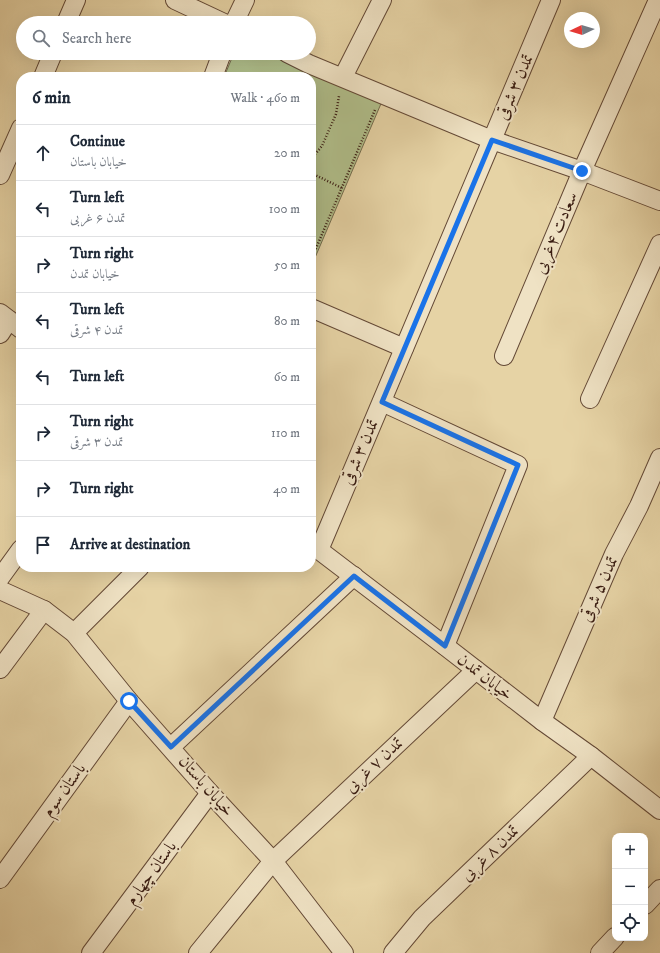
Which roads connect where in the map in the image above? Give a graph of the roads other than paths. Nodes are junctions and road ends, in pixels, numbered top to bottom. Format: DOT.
graph roads {
  1 [pos="76,0"];
  2 [pos="175,0"];
  3 [pos="245,0"];
  4 [pos="382,0"];
  5 [pos="551,0"];
  6 [pos="658,0"];
  7 [pos="69,16"];
  8 [pos="209,16"];
  9 [pos="237,16"];
  10 [pos="50,60"];
  11 [pos="219,60"];
  12 [pos="303,60"];
  13 [pos="45,72"];
  14 [pos="215,72"];
  15 [pos="343,78"];
  16 [pos="492,140"];
  17 [pos="16,142"];
  18 [pos="10,158"];
  19 [pos="582,171"];
  20 [pos="0,175"];
  21 [pos="660,202"];
  22 [pos="660,244"];
  23 [pos="316,310"];
  24 [pos="404,348"];
  25 [pos="504,356"];
  26 [pos="590,399"];
  27 [pos="382,402"];
  28 [pos="660,458"];
  29 [pos="316,545"];
  30 [pos="316,548"];
  31 [pos="16,556"];
  32 [pos="135,572"];
  33 [pos="354,576"];
  34 [pos="0,578"];
  35 [pos="0,590"];
  36 [pos="44,610"];
  37 [pos="74,633"];
  38 [pos="445,646"];
  39 [pos="0,669"];
  40 [pos="476,670"];
  41 [pos="129,701"];
  42 [pos="542,721"];
  43 [pos="171,747"];
  44 [pos="591,756"];
  45 [pos="210,793"];
  46 [pos="660,809"];
  47 [pos="273,861"];
  48 [pos="0,879"];
  49 [pos="660,889"];
  50 [pos="648,902"];
  51 [pos="612,940"];
  52 [pos="92,953"];
  53 [pos="198,953"];
  54 [pos="344,953"];
  55 [pos="393,953"];
  56 [pos="600,953"];
  1 -- 7 [label="street"];
  2 -- 8 [label="street"];
  3 -- 9 [label="street"];
  4 -- 15 [label="street"];
  5 -- 16 [label="street, تمدن ۳ شرقی"];
  6 -- 19 [label="street, سعادت ۴غربی"];
  10 -- 13 [label="street"];
  11 -- 14 [label="street"];
  12 -- 15 [label="street"];
  15 -- 16 [label="street"];
  16 -- 19 [label="street"];
  16 -- 24 [label="street, تمدن ۳ شرقی"];
  17 -- 18 [label="street"];
  18 -- 20 [label="street"];
  19 -- 21 [label="street"];
  19 -- 25 [label="street, سعادت ۴غربی"];
  22 -- 26 [label="street"];
  23 -- 24 [label="street"];
  24 -- 27 [label="street, تمدن ۳ شرقی"];
  27 -- 29 [label="street, تمدن ۳ شرقی"];
  27 -- 38 [label="street"];
  28 -- 42 [label="street, تمدن ۵ شرقی"];
  30 -- 33 [label="street, خیابان تمدن"];
  31 -- 34 [label="street"];
  32 -- 37 [label="street"];
  33 -- 38 [label="street, خیابان تمدن"];
  33 -- 43 [label="street"];
  35 -- 36 [label="street, خیابان باستان"];
  36 -- 37 [label="street, خیابان باستان"];
  36 -- 39 [label="street"];
  37 -- 41 [label="street, خیابان باستان"];
  38 -- 40 [label="street, خیابان تمدن"];
  40 -- 42 [label="street, خیابان تمدن"];
  40 -- 47 [label="street, تمدن ۷ غربی"];
  41 -- 43 [label="street, خیابان باستان"];
  41 -- 48 [label="street, باستان سوم"];
  42 -- 44 [label="street, خیابان تمدن"];
  43 -- 45 [label="street, خیابان باستان"];
  44 -- 46 [label="street, خیابان تمدن"];
  44 -- 55 [label="street, تمدن ۸ غربی"];
  45 -- 47 [label="street, خیابان باستان"];
  45 -- 52 [label="street, باستان چهارم"];
  47 -- 53 [label="street, تمدن ۷ غربی"];
  47 -- 54 [label="street, خیابان باستان"];
  49 -- 50 [label="street"];
  51 -- 56 [label="street"];
}
